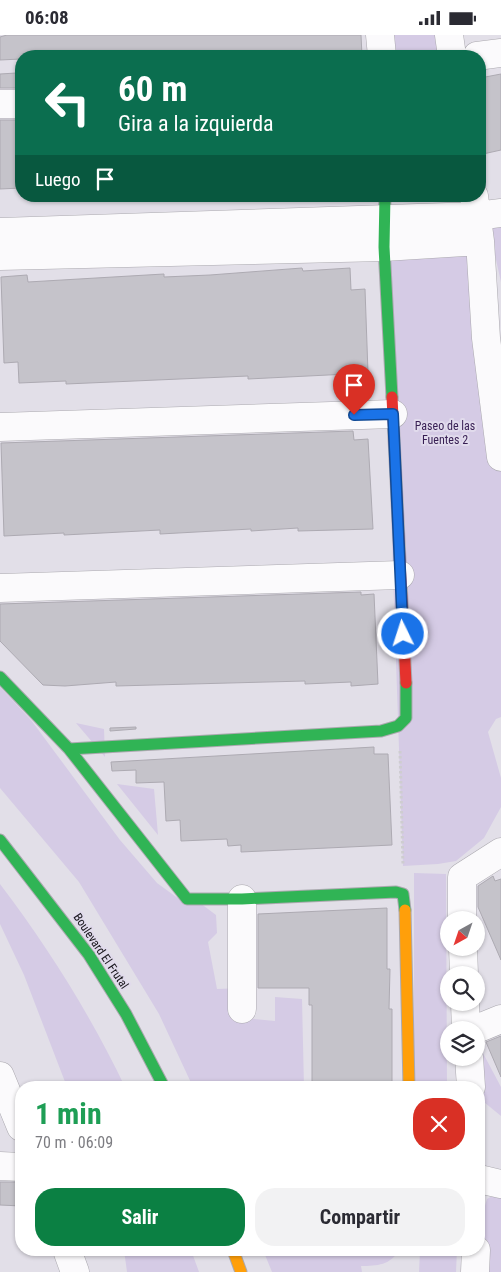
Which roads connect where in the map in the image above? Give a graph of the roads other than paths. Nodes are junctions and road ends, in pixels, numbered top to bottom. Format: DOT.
graph roads {
  1 [pos="380,35"];
  2 [pos="449,35"];
  3 [pos="381,50"];
  4 [pos="451,50"];
  5 [pos="501,53"];
  6 [pos="486,55"];
  7 [pos="15,103"];
  8 [pos="0,104"];
  9 [pos="385,207"];
  10 [pos="483,217"];
  11 [pos="0,232"];
  12 [pos="384,247"];
  13 [pos="0,256"];
  14 [pos="494,334"];
  15 [pos="393,414"];
  16 [pos="0,427"];
  17 [pos="501,457"];
  18 [pos="400,575"];
  19 [pos="0,588"];
  20 [pos="0,677"];
  21 [pos="69,749"];
  22 [pos="0,840"];
  23 [pos="501,853"];
  24 [pos="242,899"];
  25 [pos="462,911"];
  26 [pos="242,1009"];
  27 [pos="501,1019"];
  28 [pos="485,1026"];
  29 [pos="469,1066"];
  30 [pos="0,1076"];
  31 [pos="161,1081"];
  32 [pos="409,1081"];
  33 [pos="470,1081"];
  34 [pos="15,1112"];
  35 [pos="0,1166"];
  36 [pos="15,1167"];
  37 [pos="69,1256"];
  38 [pos="235,1256"];
  39 [pos="476,1256"];
  40 [pos="75,1272"];
  41 [pos="241,1272"];
  42 [pos="475,1272"];
  1 -- 3 [label="street"];
  2 -- 4 [label="street"];
  5 -- 6 [label="street"];
  7 -- 8 [label="street"];
  9 -- 10 [label="street"];
  9 -- 11 [label="street"];
  9 -- 12 [label="street"];
  10 -- 12 [label="street"];
  10 -- 14 [label="street"];
  12 -- 13 [label="street"];
  12 -- 15 [label="street"];
  14 -- 17 [label="street"];
  15 -- 16 [label="street"];
  15 -- 18 [label="street"];
  18 -- 19 [label="street"];
  18 -- 21 [label="street"];
  20 -- 21 [label="street"];
  21 -- 24 [label="street"];
  22 -- 31 [label="street, Boulevard El Frutal"];
  23 -- 25 [label="street"];
  24 -- 26 [label="street"];
  24 -- 32 [label="street"];
  27 -- 28 [label="street"];
  29 -- 33 [label="street"];
  30 -- 34 [label="street"];
  35 -- 36 [label="street"];
  37 -- 40 [label="street"];
  38 -- 41 [label="street"];
  39 -- 42 [label="street"];
}
